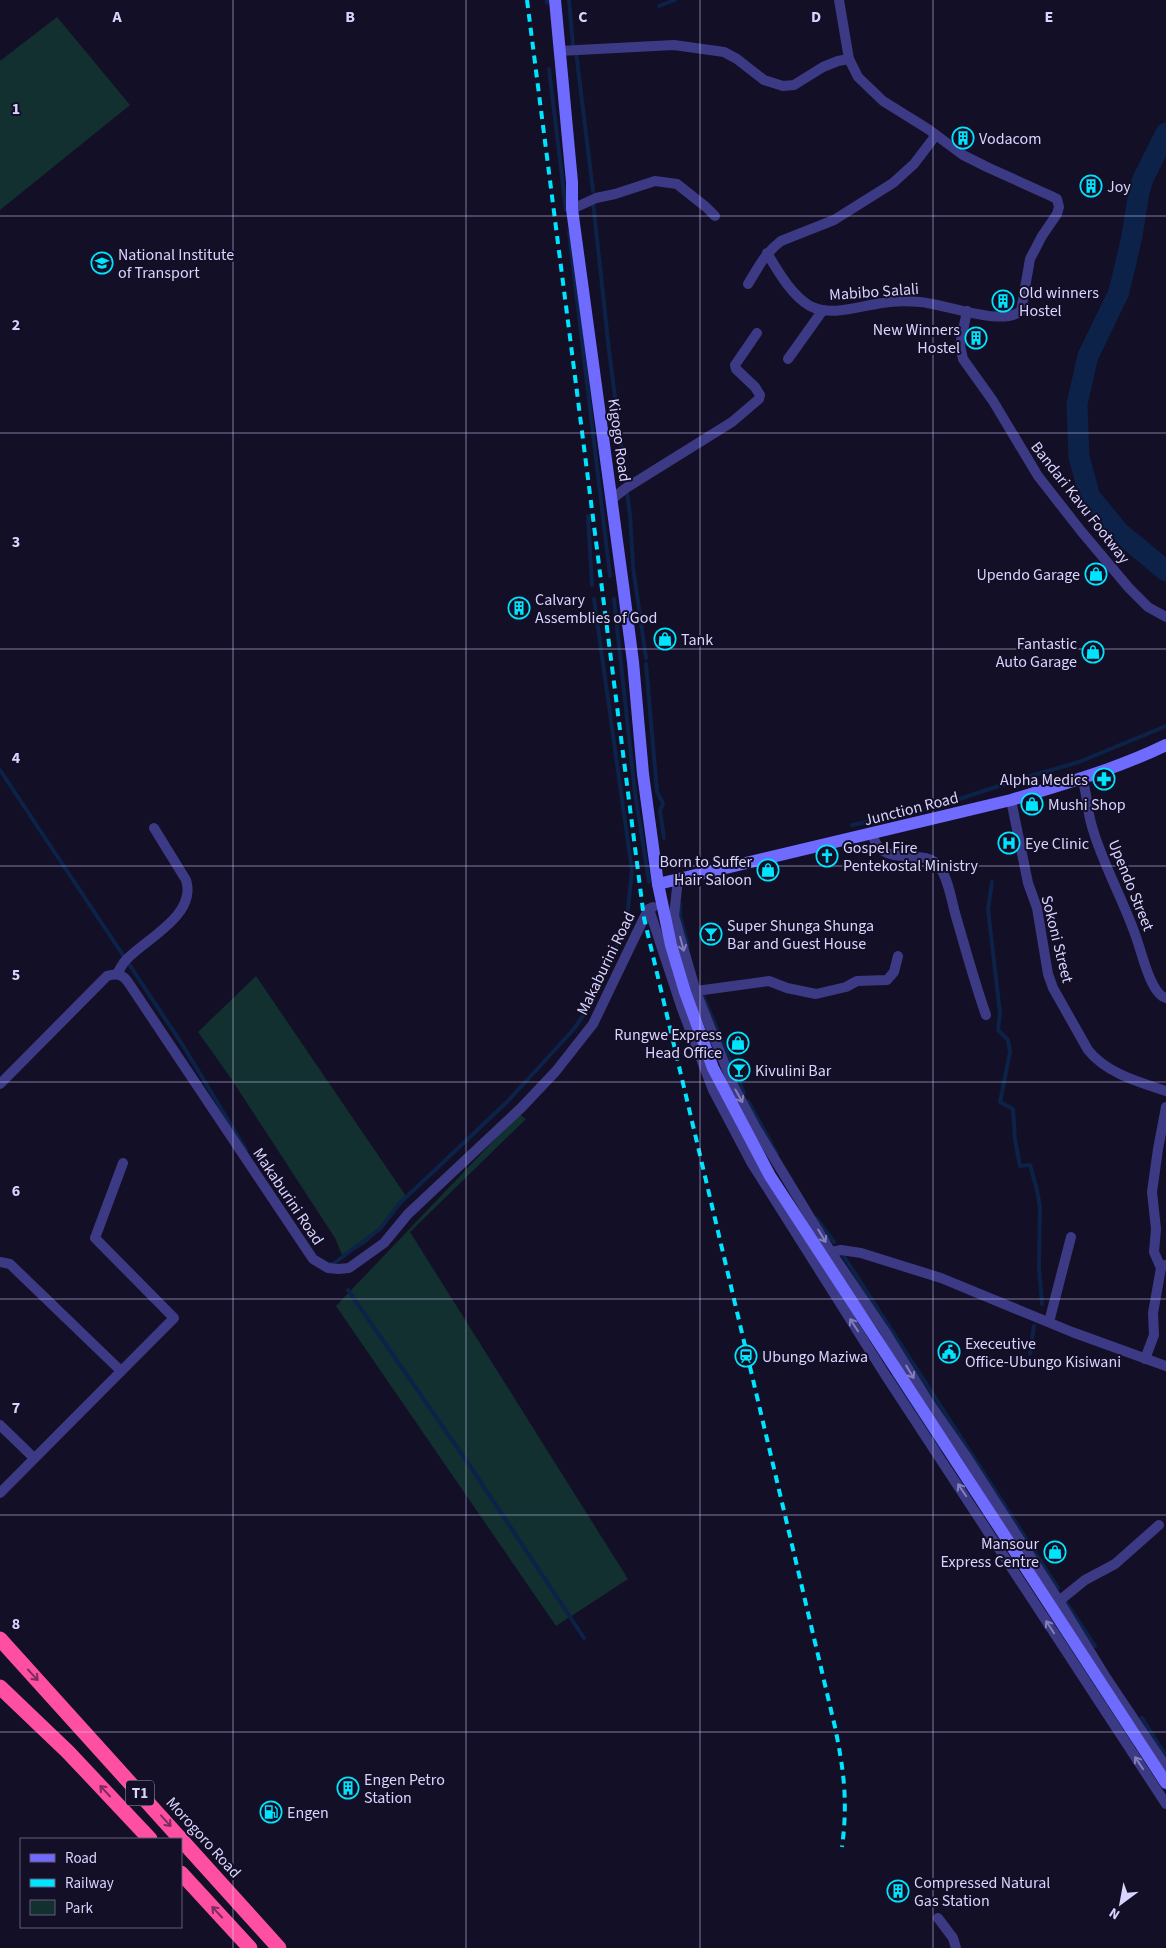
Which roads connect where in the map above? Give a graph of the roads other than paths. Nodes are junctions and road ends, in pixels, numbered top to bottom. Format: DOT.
graph roads {
  1 [pos="555,0"];
  2 [pos="838,0"];
  3 [pos="559,51"];
  4 [pos="849,59"];
  5 [pos="936,135"];
  6 [pos="572,209"];
  7 [pos="715,216"];
  8 [pos="766,253"];
  9 [pos="748,284"];
  10 [pos="823,310"];
  11 [pos="967,311"];
  12 [pos="757,333"];
  13 [pos="788,359"];
  14 [pos="612,499"];
  15 [pos="1166,617"];
  16 [pos="1166,745"];
  17 [pos="1081,778"];
  18 [pos="1011,800"];
  19 [pos="154,828"];
  20 [pos="872,834"];
  21 [pos="678,879"];
  22 [pos="658,884"];
  23 [pos="663,901"];
  24 [pos="649,909"];
  25 [pos="898,956"];
  26 [pos="117,974"];
  27 [pos="690,992"];
  28 [pos="1166,998"];
  29 [pos="986,1015"];
  30 [pos="0,1084"];
  31 [pos="1166,1091"];
  32 [pos="1166,1107"];
  33 [pos="123,1163"];
  34 [pos="1071,1237"];
  35 [pos="827,1256"];
  36 [pos="0,1262"];
  37 [pos="1164,1266"];
  38 [pos="1049,1322"];
  39 [pos="1145,1359"];
  40 [pos="1166,1366"];
  41 [pos="121,1371"];
  42 [pos="0,1425"];
  43 [pos="34,1458"];
  44 [pos="0,1493"];
  45 [pos="1159,1525"];
  46 [pos="1055,1604"];
  47 [pos="0,1639"];
  48 [pos="0,1687"];
  49 [pos="1166,1767"];
  50 [pos="1166,1784"];
  51 [pos="1166,1804"];
  52 [pos="149,1838"];
  53 [pos="180,1838"];
  54 [pos="182,1840"];
  55 [pos="182,1874"];
  56 [pos="938,1918"];
  57 [pos="250,1948"];
  58 [pos="280,1948"];
  59 [pos="956,1948"];
  1 -- 3 [label="main road, Kigogo Road"];
  2 -- 4 [label="street, Mabibo Salali"];
  3 -- 4 [label="street"];
  3 -- 6 [label="main road, Kigogo Road"];
  4 -- 5 [label="street, Mabibo Salali"];
  5 -- 8 [label="street"];
  5 -- 11 [label="street, Mabibo Salali"];
  6 -- 7 [label="street"];
  6 -- 14 [label="main road, Kigogo Road"];
  8 -- 9 [label="street"];
  8 -- 10 [label="street, Mabibo Salali"];
  10 -- 11 [label="street, Mabibo Salali"];
  10 -- 13 [label="street"];
  11 -- 15 [label="street, Bandari Kavu Footway"];
  12 -- 14 [label="street"];
  14 -- 22 [label="main road, Kigogo Road"];
  16 -- 17 [label="main road, Junction Road"];
  17 -- 18 [label="main road, Junction Road"];
  17 -- 28 [label="street, Upendo Street"];
  18 -- 20 [label="main road, Junction Road"];
  18 -- 31 [label="street, Sokoni Street"];
  19 -- 26 [label="street"];
  20 -- 21 [label="main road, Junction Road"];
  20 -- 29 [label="street"];
  21 -- 22 [label="main road, Junction Road"];
  21 -- 27 [label="street, one-way"];
  22 -- 23 [label="main road, Kigogo Road"];
  23 -- 24 [label="street, Makaburini Road"];
  23 -- 27 [label="main road, Kigogo Road"];
  24 -- 26 [label="street, Makaburini Road"];
  51 -- 24 [label="street, one-way"];
  25 -- 27 [label="street"];
  26 -- 30 [label="street"];
  27 -- 35 [label="main road, Kigogo Road"];
  32 -- 37 [label="street"];
  33 -- 41 [label="street"];
  34 -- 38 [label="street"];
  35 -- 38 [label="street"];
  35 -- 46 [label="main road, Kigogo Road"];
  36 -- 41 [label="street"];
  37 -- 39 [label="street"];
  38 -- 39 [label="street"];
  39 -- 40 [label="street"];
  41 -- 43 [label="street"];
  42 -- 43 [label="street"];
  43 -- 44 [label="street"];
  45 -- 46 [label="street"];
  46 -- 49 [label="street"];
  46 -- 50 [label="main road, Kigogo Road"];
  47 -- 53 [label="highway, Morogoro Road / T1, one-way"];
  52 -- 48 [label="highway, T1, one-way"];
  54 -- 58 [label="highway, Morogoro Road / T1, one-way"];
  57 -- 55 [label="highway, one-way"];
  56 -- 59 [label="street"];
}
